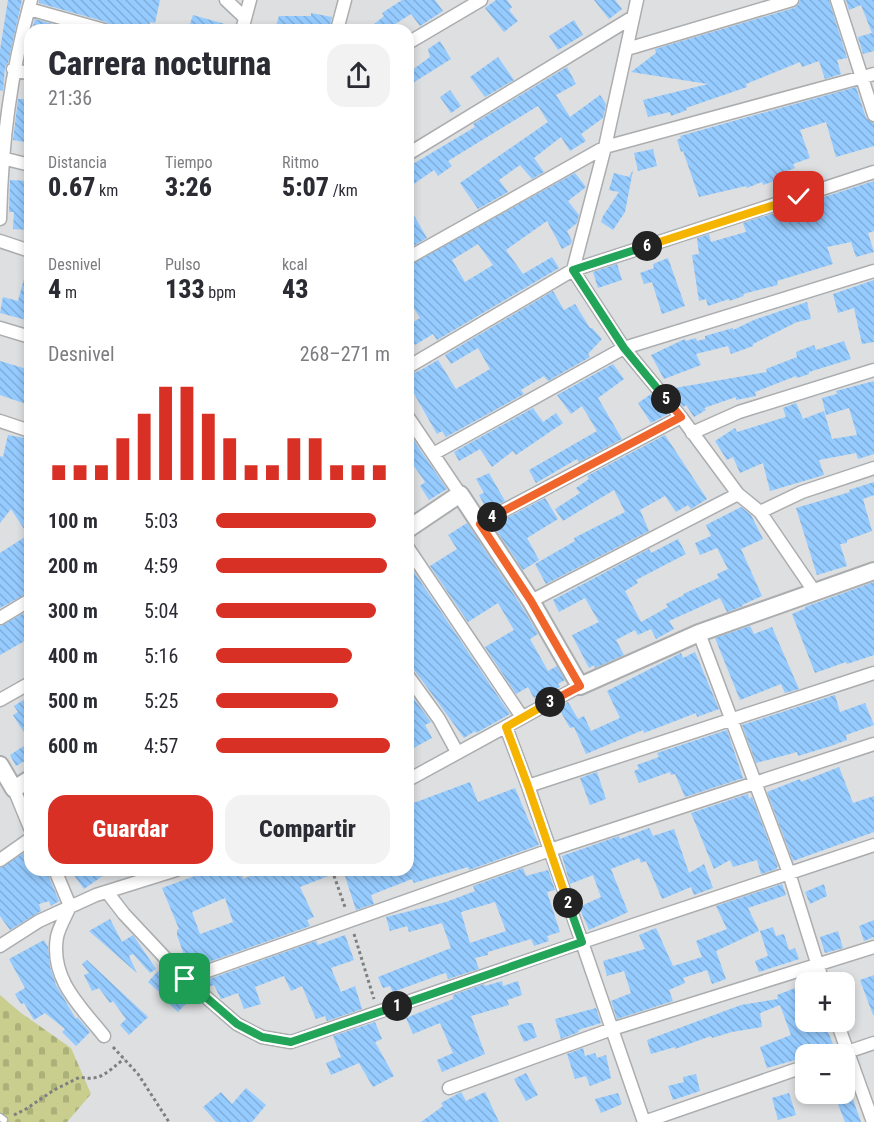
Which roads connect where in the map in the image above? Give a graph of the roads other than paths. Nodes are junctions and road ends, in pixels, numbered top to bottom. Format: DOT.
graph roads {
  1 [pos="226,0"];
  2 [pos="250,0"];
  3 [pos="345,0"];
  4 [pos="481,0"];
  5 [pos="637,0"];
  6 [pos="792,0"];
  7 [pos="837,0"];
  8 [pos="30,4"];
  9 [pos="633,17"];
  10 [pos="25,24"];
  11 [pos="87,24"];
  12 [pos="244,24"];
  13 [pos="339,24"];
  14 [pos="24,27"];
  15 [pos="414,39"];
  16 [pos="627,49"];
  17 [pos="13,69"];
  18 [pos="24,72"];
  19 [pos="868,76"];
  20 [pos="5,86"];
  21 [pos="874,115"];
  22 [pos="605,147"];
  23 [pos="414,150"];
  24 [pos="2,158"];
  25 [pos="24,164"];
  26 [pos="874,172"];
  27 [pos="1,175"];
  28 [pos="0,219"];
  29 [pos="0,241"];
  30 [pos="24,249"];
  31 [pos="414,255"];
  32 [pos="573,270"];
  33 [pos="874,271"];
  34 [pos="0,328"];
  35 [pos="24,335"];
  36 [pos="624,348"];
  37 [pos="414,363"];
  38 [pos="874,370"];
  39 [pos="681,417"];
  40 [pos="0,421"];
  41 [pos="414,426"];
  42 [pos="24,429"];
  43 [pos="692,433"];
  44 [pos="433,454"];
  45 [pos="874,468"];
  46 [pos="460,494"];
  47 [pos="738,494"];
  48 [pos="760,512"];
  49 [pos="480,524"];
  50 [pos="414,525"];
  51 [pos="414,557"];
  52 [pos="874,571"];
  53 [pos="814,591"];
  54 [pos="531,601"];
  55 [pos="24,604"];
  56 [pos="0,618"];
  57 [pos="699,633"];
  58 [pos="874,673"];
  59 [pos="414,684"];
  60 [pos="24,686"];
  61 [pos="580,686"];
  62 [pos="0,700"];
  63 [pos="522,717"];
  64 [pos="732,718"];
  65 [pos="506,727"];
  66 [pos="874,744"];
  67 [pos="457,752"];
  68 [pos="414,777"];
  69 [pos="5,778"];
  70 [pos="24,779"];
  71 [pos="754,783"];
  72 [pos="528,786"];
  73 [pos="24,816"];
  74 [pos="24,843"];
  75 [pos="874,845"];
  76 [pos="549,850"];
  77 [pos="0,860"];
  78 [pos="789,873"];
  79 [pos="58,876"];
  80 [pos="157,876"];
  81 [pos="107,892"];
  82 [pos="70,906"];
  83 [pos="582,942"];
  84 [pos="0,946"];
  85 [pos="874,947"];
  86 [pos="818,966"];
  87 [pos="820,972"];
  88 [pos="185,979"];
  89 [pos="612,1029"];
  90 [pos="104,1036"];
  91 [pos="874,1043"];
  92 [pos="855,1049"];
  93 [pos="795,1070"];
  94 [pos="855,1081"];
  95 [pos="449,1088"];
  96 [pos="644,1122"];
  97 [pos="873,1122"];
  1 -- 12 [label="street"];
  2 -- 12 [label="street"];
  3 -- 13 [label="street"];
  4 -- 15 [label="street"];
  5 -- 9 [label="street"];
  6 -- 16 [label="street"];
  7 -- 19 [label="street"];
  8 -- 10 [label="street"];
  8 -- 11 [label="street"];
  9 -- 16 [label="street"];
  9 -- 23 [label="street"];
  14 -- 17 [label="street"];
  16 -- 22 [label="street"];
  17 -- 18 [label="street"];
  17 -- 20 [label="street"];
  19 -- 21 [label="street"];
  19 -- 22 [label="street"];
  20 -- 24 [label="street"];
  22 -- 31 [label="street"];
  22 -- 32 [label="street"];
  24 -- 25 [label="street"];
  24 -- 27 [label="street"];
  26 -- 32 [label="street"];
  27 -- 28 [label="street"];
  29 -- 30 [label="street"];
  32 -- 36 [label="street"];
  32 -- 37 [label="street"];
  33 -- 36 [label="street"];
  34 -- 35 [label="street"];
  36 -- 39 [label="street"];
  36 -- 44 [label="street"];
  38 -- 43 [label="street"];
  39 -- 43 [label="street"];
  39 -- 49 [label="street"];
  40 -- 42 [label="street"];
  41 -- 44 [label="street"];
  43 -- 47 [label="street"];
  44 -- 46 [label="street"];
  45 -- 48 [label="street"];
  46 -- 49 [label="street"];
  46 -- 50 [label="street"];
  47 -- 48 [label="street"];
  47 -- 54 [label="street"];
  48 -- 53 [label="street"];
  49 -- 54 [label="street"];
  51 -- 63 [label="street"];
  52 -- 53 [label="street"];
  53 -- 57 [label="street"];
  54 -- 61 [label="street"];
  55 -- 56 [label="street"];
  57 -- 61 [label="street"];
  57 -- 64 [label="street"];
  58 -- 64 [label="street"];
  59 -- 67 [label="street"];
  60 -- 62 [label="street"];
  61 -- 63 [label="street"];
  63 -- 65 [label="street"];
  64 -- 71 [label="street"];
  64 -- 72 [label="street"];
  65 -- 67 [label="street"];
  65 -- 72 [label="street"];
  66 -- 71 [label="street"];
  67 -- 68 [label="street"];
  69 -- 70 [label="street"];
  69 -- 73 [label="street"];
  71 -- 76 [label="street"];
  71 -- 78 [label="street"];
  72 -- 76 [label="street"];
  74 -- 77 [label="street"];
  75 -- 78 [label="street"];
  76 -- 83 [label="street"];
  76 -- 88 [label="street"];
  78 -- 83 [label="street"];
  78 -- 86 [label="street"];
  79 -- 82 [label="street"];
  80 -- 81 [label="street"];
  81 -- 82 [label="street"];
  81 -- 88 [label="street"];
  82 -- 84 [label="street"];
  82 -- 90 [label="street"];
  83 -- 88 [label="street"];
  83 -- 89 [label="street"];
  85 -- 86 [label="street"];
  86 -- 87 [label="street"];
  86 -- 89 [label="street"];
  89 -- 95 [label="street"];
  89 -- 96 [label="street"];
  91 -- 92 [label="street"];
  93 -- 96 [label="street"];
  94 -- 97 [label="street"];
}
